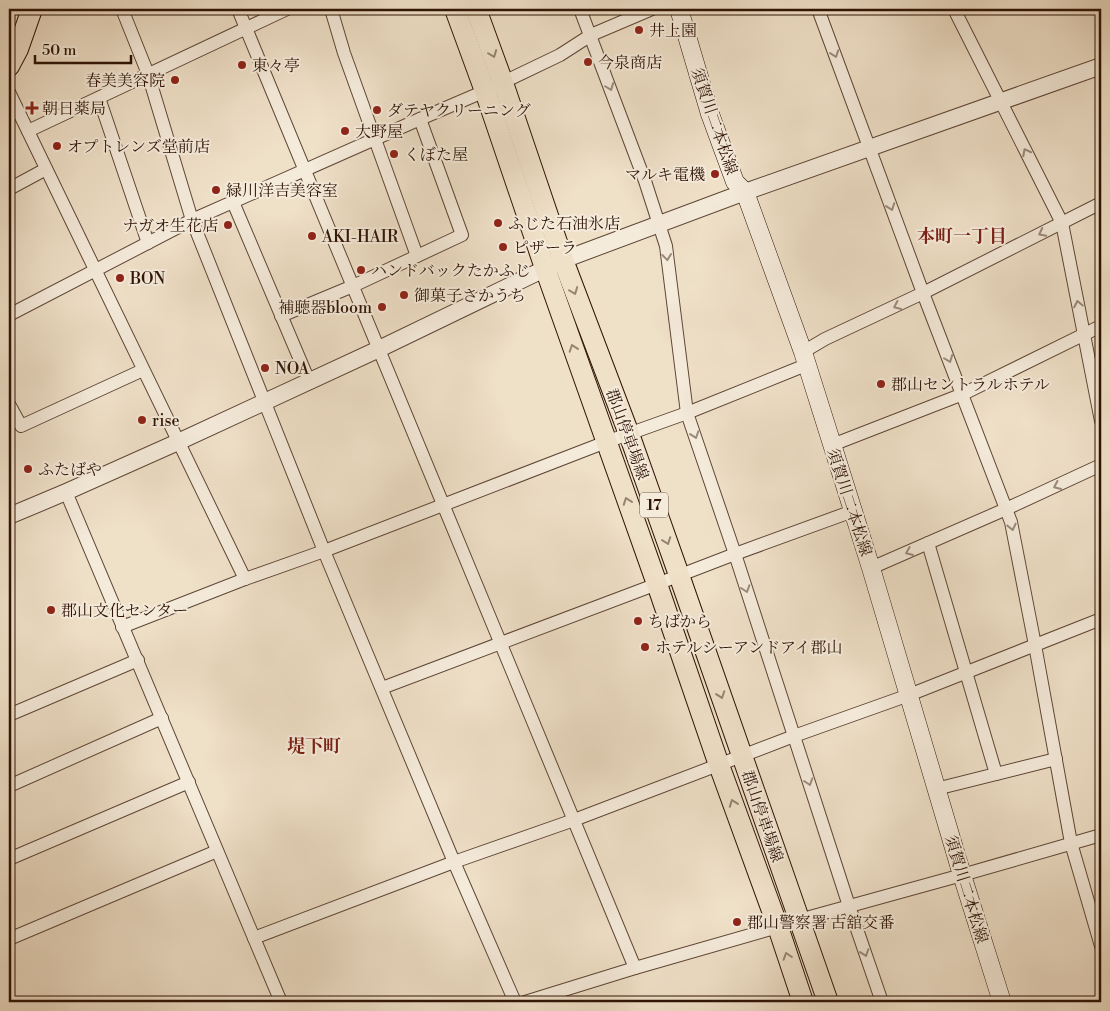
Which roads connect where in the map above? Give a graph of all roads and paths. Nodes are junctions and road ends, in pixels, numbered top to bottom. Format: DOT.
graph roads {
  1 [pos="32,9"];
  2 [pos="122,9"];
  3 [pos="238,9"];
  4 [pos="287,9"];
  5 [pos="330,9"];
  6 [pos="455,9"];
  7 [pos="476,9"];
  8 [pos="580,9"];
  9 [pos="652,9"];
  10 [pos="679,9"];
  11 [pos="818,9"];
  12 [pos="954,9"];
  13 [pos="246,28"];
  14 [pos="591,35"];
  15 [pos="9,66"];
  16 [pos="1101,66"];
  17 [pos="148,74"];
  18 [pos="503,83"];
  19 [pos="9,92"];
  20 [pos="485,92"];
  21 [pos="99,98"];
  22 [pos="1000,101"];
  23 [pos="420,119"];
  24 [pos="28,131"];
  25 [pos="375,139"];
  26 [pos="869,148"];
  27 [pos="46,169"];
  28 [pos="305,170"];
  29 [pos="9,190"];
  30 [pos="745,192"];
  31 [pos="233,202"];
  32 [pos="1101,203"];
  33 [pos="192,220"];
  34 [pos="1062,223"];
  35 [pos="659,224"];
  36 [pos="148,243"];
  37 [pos="416,256"];
  38 [pos="554,264"];
  39 [pos="95,270"];
  40 [pos="353,286"];
  41 [pos="923,293"];
  42 [pos="9,315"];
  43 [pos="281,316"];
  44 [pos="1101,326"];
  45 [pos="1084,334"];
  46 [pos="379,348"];
  47 [pos="805,358"];
  48 [pos="143,370"];
  49 [pos="309,381"];
  50 [pos="963,394"];
  51 [pos="264,401"];
  52 [pos="9,404"];
  53 [pos="687,413"];
  54 [pos="1101,421"];
  55 [pos="628,434"];
  56 [pos="178,442"];
  57 [pos="606,442"];
  58 [pos="832,445"];
  59 [pos="1101,465"];
  60 [pos="66,492"];
  61 [pos="443,505"];
  62 [pos="1006,509"];
  63 [pos="853,511"];
  64 [pos="9,516"];
  65 [pos="928,544"];
  66 [pos="324,551"];
  67 [pos="735,554"];
  68 [pos="871,568"];
  69 [pos="679,575"];
  70 [pos="245,579"];
  71 [pos="657,584"];
  72 [pos="1101,619"];
  73 [pos="122,627"];
  74 [pos="501,643"];
  75 [pos="1035,645"];
  76 [pos="138,660"];
  77 [pos="966,672"];
  78 [pos="382,688"];
  79 [pos="908,695"];
  80 [pos="9,715"];
  81 [pos="162,718"];
  82 [pos="794,736"];
  83 [pos="742,756"];
  84 [pos="1056,759"];
  85 [pos="719,765"];
  86 [pos="996,774"];
  87 [pos="188,782"];
  88 [pos="9,786"];
  89 [pos="936,789"];
  90 [pos="574,820"];
  91 [pos="1101,835"];
  92 [pos="1071,843"];
  93 [pos="217,851"];
  94 [pos="9,859"];
  95 [pos="454,862"];
  96 [pos="962,875"];
  97 [pos="849,906"];
  98 [pos="799,920"];
  99 [pos="778,928"];
  100 [pos="9,938"];
  101 [pos="254,938"];
  102 [pos="1101,946"];
  103 [pos="635,968"];
  104 [pos="281,1002"];
  105 [pos="515,1002"];
  106 [pos="524,1002"];
  107 [pos="803,1002"];
  108 [pos="828,1002"];
  109 [pos="882,1002"];
  110 [pos="1002,1002"];
  1 -- 15 [label="main road"];
  2 -- 17 [label="street"];
  3 -- 13 [label="street"];
  4 -- 13 [label="street"];
  5 -- 25 [label="street"];
  6 -- 20 [label="main road, 郡山停車場線 / 17"];
  7 -- 18 [label="main road, 郡山停車場線 / 17, one-way"];
  8 -- 14 [label="street"];
  9 -- 14 [label="street"];
  10 -- 30 [label="main road, 須賀川二本松線"];
  11 -- 26 [label="street, one-way"];
  12 -- 22 [label="street"];
  13 -- 17 [label="street"];
  13 -- 28 [label="street"];
  14 -- 18 [label="street"];
  14 -- 35 [label="street, one-way"];
  16 -- 22 [label="street"];
  17 -- 21 [label="street"];
  17 -- 33 [label="street"];
  18 -- 20 [label="street"];
  18 -- 38 [label="main road, 郡山停車場線 / 17"];
  19 -- 24 [label="street"];
  20 -- 23 [label="street"];
  20 -- 38 [label="main road, 郡山停車場線 / 17"];
  21 -- 24 [label="street"];
  21 -- 36 [label="street"];
  22 -- 26 [label="street"];
  34 -- 22 [label="street, one-way"];
  23 -- 25 [label="street"];
  23 -- 37 [label="street"];
  24 -- 27 [label="street"];
  25 -- 28 [label="street"];
  25 -- 37 [label="street"];
  26 -- 30 [label="street"];
  26 -- 41 [label="street, one-way"];
  27 -- 29 [label="street"];
  27 -- 39 [label="street"];
  28 -- 31 [label="street"];
  28 -- 40 [label="street"];
  30 -- 35 [label="street"];
  30 -- 47 [label="main road, 須賀川二本松線"];
  31 -- 33 [label="street"];
  31 -- 43 [label="street"];
  32 -- 34 [label="street"];
  33 -- 36 [label="street"];
  33 -- 51 [label="street"];
  34 -- 41 [label="street, one-way"];
  45 -- 34 [label="street, one-way"];
  35 -- 38 [label="street"];
  35 -- 53 [label="street, one-way"];
  36 -- 39 [label="street"];
  37 -- 40 [label="street"];
  38 -- 46 [label="street"];
  38 -- 55 [label="main road, 郡山停車場線 / 17, one-way"];
  57 -- 38 [label="main road, 郡山停車場線 / 17, one-way"];
  39 -- 42 [label="street"];
  39 -- 48 [label="street"];
  40 -- 43 [label="street"];
  40 -- 46 [label="street"];
  41 -- 47 [label="street, one-way"];
  41 -- 50 [label="street, one-way"];
  43 -- 49 [label="street"];
  44 -- 45 [label="street"];
  45 -- 50 [label="street"];
  45 -- 54 [label="street"];
  46 -- 49 [label="street"];
  46 -- 61 [label="street"];
  47 -- 53 [label="street"];
  47 -- 58 [label="main road, 須賀川二本松線"];
  48 -- 52 [label="street"];
  48 -- 56 [label="street"];
  49 -- 51 [label="street"];
  50 -- 58 [label="street"];
  50 -- 62 [label="street"];
  51 -- 56 [label="street"];
  51 -- 66 [label="street"];
  53 -- 55 [label="street"];
  53 -- 67 [label="street, one-way"];
  55 -- 57 [label="street"];
  55 -- 69 [label="main road, 郡山停車場線 / 17, one-way"];
  56 -- 60 [label="street"];
  56 -- 70 [label="street"];
  57 -- 61 [label="street"];
  71 -- 57 [label="main road, 郡山停車場線 / 17, one-way"];
  58 -- 63 [label="main road, 須賀川二本松線"];
  59 -- 62 [label="street, one-way"];
  60 -- 64 [label="street"];
  60 -- 73 [label="street"];
  61 -- 66 [label="street"];
  61 -- 74 [label="street"];
  62 -- 65 [label="street"];
  62 -- 75 [label="street, one-way"];
  63 -- 67 [label="street"];
  63 -- 68 [label="main road, 須賀川二本松線"];
  65 -- 68 [label="street, one-way"];
  65 -- 77 [label="street"];
  66 -- 70 [label="street"];
  66 -- 78 [label="street"];
  67 -- 69 [label="street"];
  67 -- 82 [label="street, one-way"];
  68 -- 79 [label="main road, 須賀川二本松線"];
  69 -- 71 [label="street"];
  69 -- 83 [label="main road, 郡山停車場線 / 17, one-way"];
  70 -- 73 [label="street"];
  71 -- 74 [label="street"];
  71 -- 85 [label="main road, 郡山停車場線 / 17"];
  72 -- 75 [label="street"];
  73 -- 76 [label="street"];
  74 -- 78 [label="street"];
  74 -- 90 [label="street"];
  75 -- 77 [label="street"];
  75 -- 84 [label="street"];
  76 -- 80 [label="street"];
  76 -- 81 [label="street"];
  77 -- 79 [label="street"];
  77 -- 86 [label="street"];
  78 -- 95 [label="street"];
  79 -- 82 [label="street"];
  79 -- 89 [label="main road, 須賀川二本松線"];
  81 -- 87 [label="street"];
  81 -- 88 [label="street"];
  82 -- 83 [label="street"];
  82 -- 97 [label="street, one-way"];
  83 -- 85 [label="street"];
  83 -- 98 [label="main road, 郡山停車場線 / 17"];
  84 -- 86 [label="street"];
  84 -- 92 [label="street"];
  85 -- 90 [label="street"];
  99 -- 85 [label="main road, 郡山停車場線 / 17, one-way"];
  86 -- 89 [label="street"];
  87 -- 93 [label="street"];
  87 -- 94 [label="street"];
  89 -- 96 [label="main road, 須賀川二本松線"];
  90 -- 95 [label="street"];
  90 -- 103 [label="street"];
  91 -- 92 [label="street"];
  92 -- 96 [label="street"];
  92 -- 102 [label="street"];
  93 -- 100 [label="street"];
  93 -- 101 [label="street"];
  95 -- 101 [label="street"];
  95 -- 105 [label="street"];
  96 -- 97 [label="street"];
  96 -- 110 [label="main road, 須賀川二本松線"];
  97 -- 98 [label="street"];
  97 -- 109 [label="street, one-way"];
  98 -- 99 [label="street"];
  98 -- 108 [label="main road, 郡山停車場線 / 17"];
  99 -- 103 [label="street"];
  107 -- 99 [label="main road, 郡山停車場線 / 17, one-way"];
  101 -- 104 [label="street"];
  103 -- 106 [label="street"];
}
